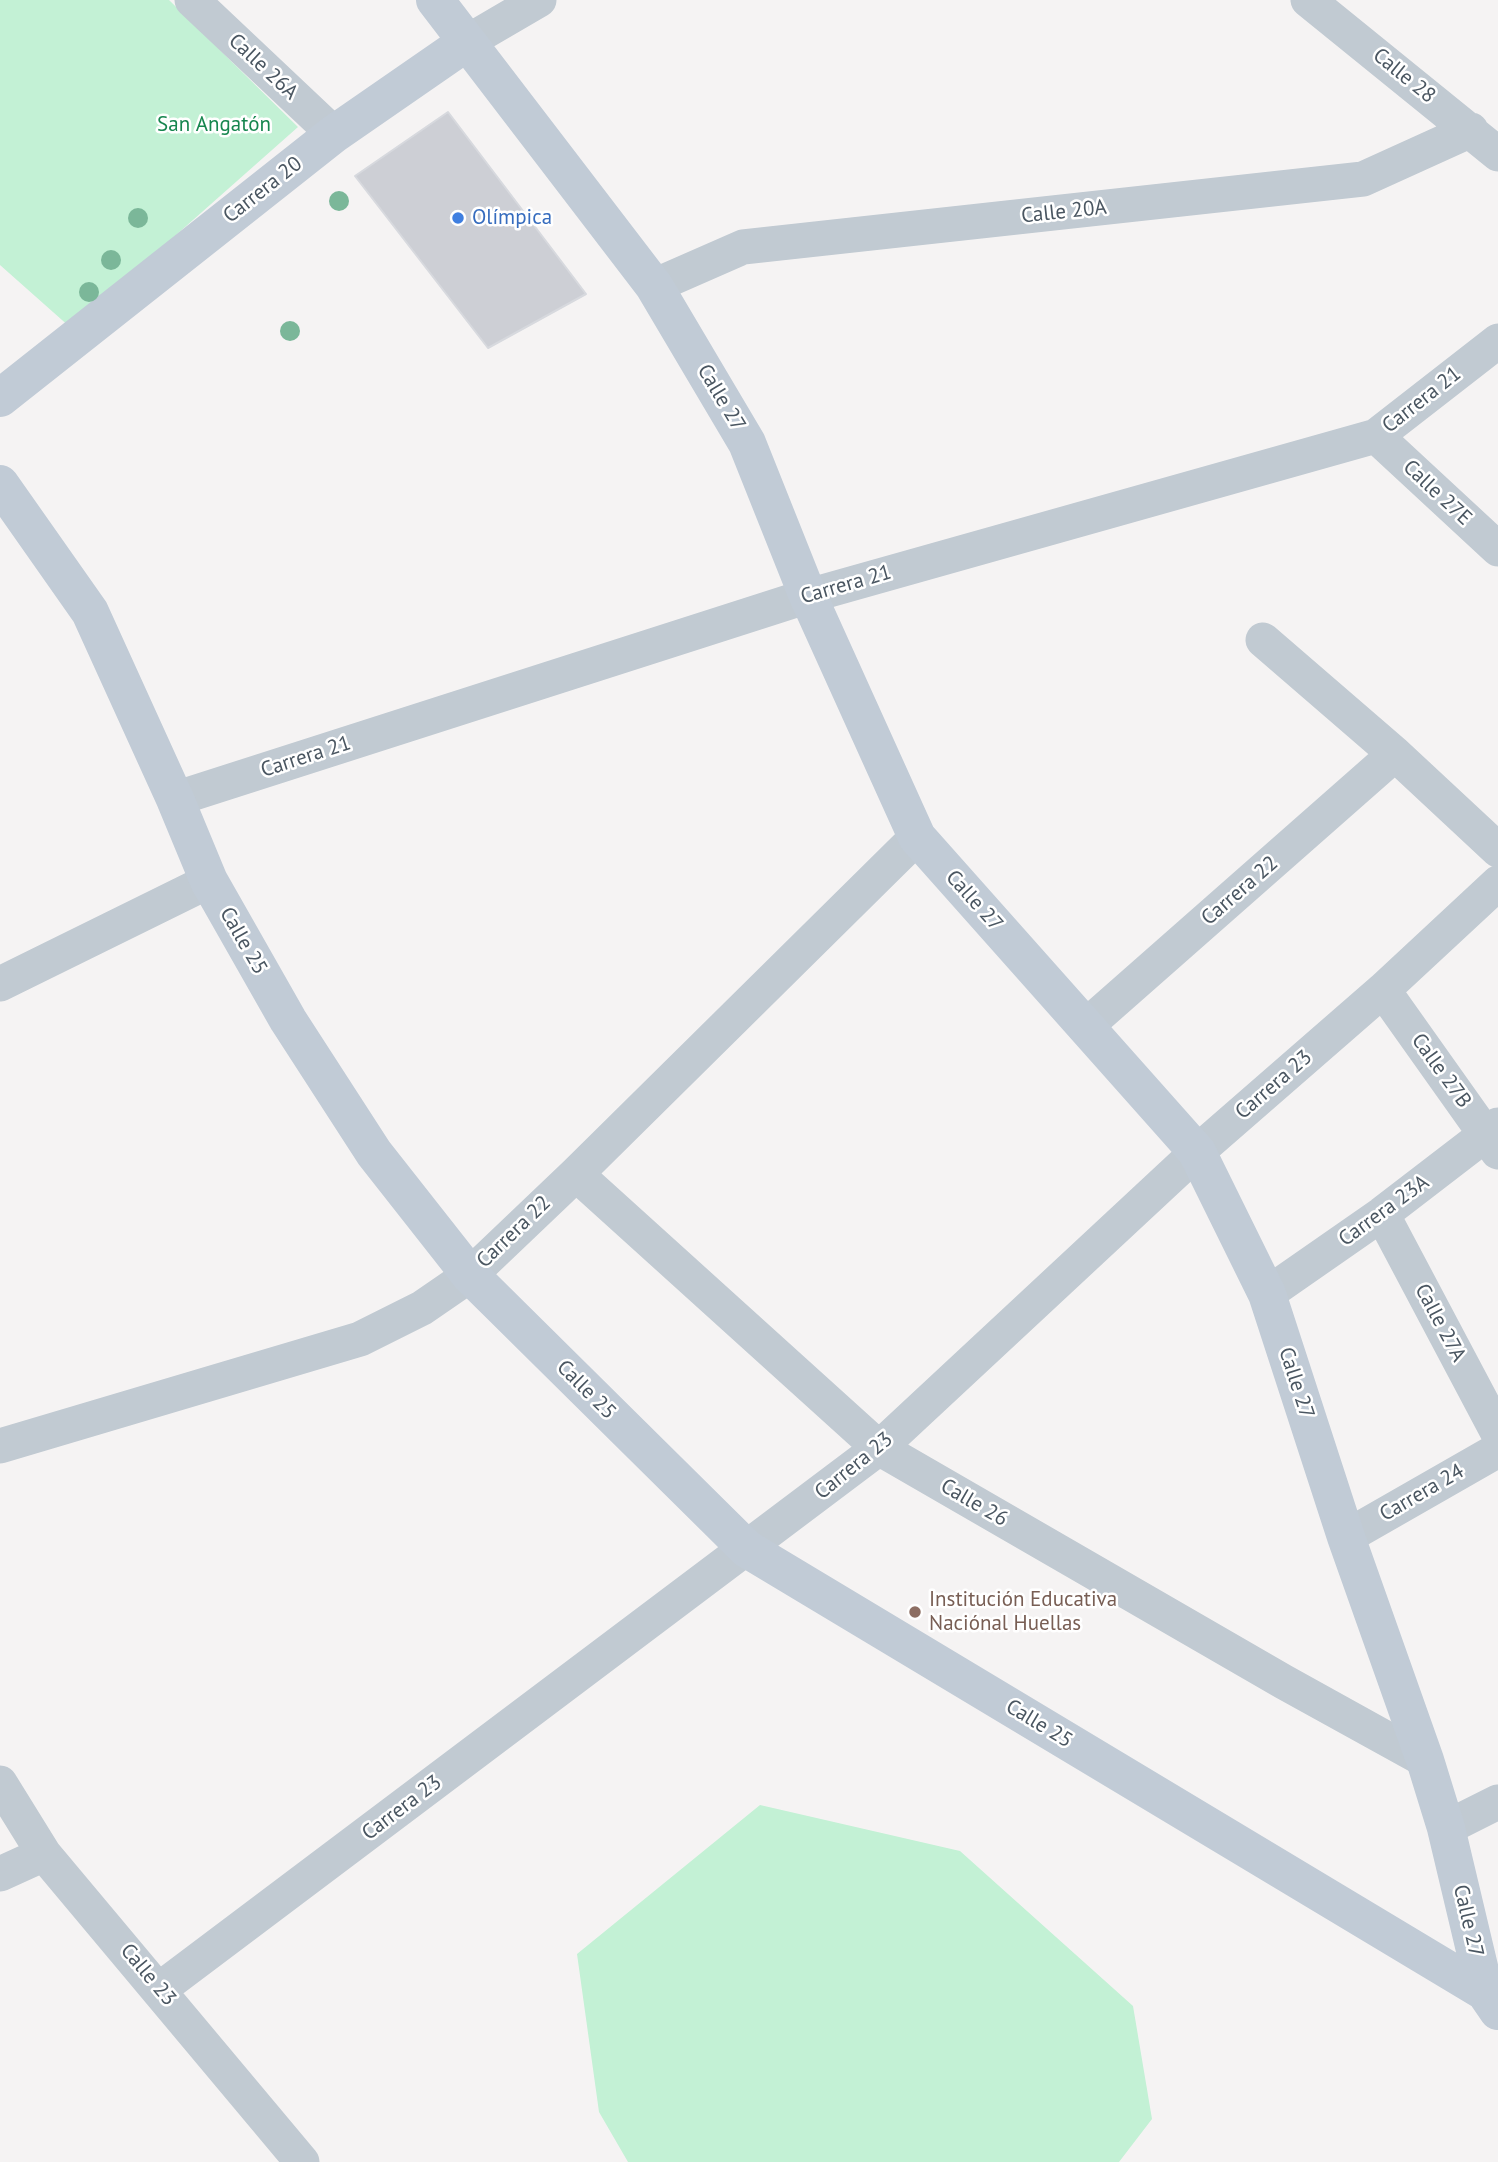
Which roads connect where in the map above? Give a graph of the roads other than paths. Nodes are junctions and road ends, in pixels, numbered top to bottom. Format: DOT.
graph roads {
  1 [pos="192,0"];
  2 [pos="435,0"];
  3 [pos="539,0"];
  4 [pos="1308,0"];
  5 [pos="467,42"];
  6 [pos="1471,130"];
  7 [pos="334,134"];
  8 [pos="1498,154"];
  9 [pos="654,286"];
  10 [pos="1498,341"];
  11 [pos="0,398"];
  12 [pos="1376,436"];
  13 [pos="0,484"];
  14 [pos="1498,549"];
  15 [pos="808,596"];
  16 [pos="1263,640"];
  17 [pos="1395,754"];
  18 [pos="175,799"];
  19 [pos="916,837"];
  20 [pos="1498,850"];
  21 [pos="209,881"];
  22 [pos="1498,883"];
  23 [pos="0,984"];
  24 [pos="1383,990"];
  25 [pos="1085,1027"];
  26 [pos="1494,1137"];
  27 [pos="1197,1152"];
  28 [pos="576,1174"];
  29 [pos="1382,1214"];
  30 [pos="470,1275"];
  31 [pos="1267,1294"];
  32 [pos="1498,1433"];
  33 [pos="0,1446"];
  34 [pos="879,1448"];
  35 [pos="1498,1450"];
  36 [pos="1346,1537"];
  37 [pos="747,1549"];
  38 [pos="1425,1760"];
  39 [pos="0,1783"];
  40 [pos="1498,1802"];
  41 [pos="1446,1828"];
  42 [pos="44,1853"];
  43 [pos="0,1874"];
  44 [pos="160,1989"];
  45 [pos="1491,2002"];
  46 [pos="302,2162"];
  1 -- 7 [label="street, Calle 26A"];
  2 -- 5 [label="main road, Calle 27"];
  3 -- 5 [label="street, Carrera 20"];
  4 -- 6 [label="street, Calle 28"];
  5 -- 7 [label="main road, Carrera 20"];
  5 -- 9 [label="main road, Calle 27"];
  6 -- 8 [label="street, Calle 28"];
  6 -- 9 [label="street, Calle 20A"];
  7 -- 11 [label="main road, Carrera 20"];
  9 -- 15 [label="main road, Calle 27"];
  10 -- 12 [label="street, Carrera 21"];
  12 -- 14 [label="street, Calle 27E"];
  12 -- 15 [label="street, Carrera 21"];
  13 -- 18 [label="main road, Calle 25"];
  15 -- 18 [label="street, Carrera 21"];
  15 -- 19 [label="main road, Calle 27"];
  16 -- 17 [label="street"];
  17 -- 20 [label="street"];
  17 -- 25 [label="street, Carrera 22"];
  18 -- 21 [label="main road, Calle 25"];
  19 -- 25 [label="main road, Calle 27"];
  19 -- 28 [label="street, Carrera 22"];
  21 -- 23 [label="street"];
  21 -- 30 [label="main road, Calle 25"];
  22 -- 24 [label="street, Carrera 23"];
  24 -- 26 [label="street, Calle 27B"];
  24 -- 27 [label="street, Carrera 23"];
  25 -- 27 [label="main road, Calle 27"];
  26 -- 29 [label="street, Carrera 23A"];
  27 -- 31 [label="main road, Calle 27"];
  27 -- 34 [label="street, Carrera 23"];
  28 -- 30 [label="street, Carrera 22"];
  28 -- 34 [label="street, Calle 26"];
  29 -- 31 [label="street, Carrera 23A"];
  29 -- 32 [label="street, Calle 27A"];
  30 -- 33 [label="street, Carrera 22"];
  30 -- 37 [label="main road, Calle 25"];
  31 -- 36 [label="main road, Calle 27"];
  34 -- 37 [label="street, Carrera 23"];
  34 -- 38 [label="street, Calle 26"];
  35 -- 36 [label="street, Carrera 24"];
  36 -- 38 [label="main road, Calle 27"];
  37 -- 44 [label="street, Carrera 23"];
  37 -- 45 [label="main road, Calle 25"];
  38 -- 41 [label="main road, Calle 27"];
  39 -- 42 [label="street, Calle 23"];
  40 -- 41 [label="street"];
  41 -- 45 [label="main road, Calle 27"];
  42 -- 43 [label="street"];
  42 -- 44 [label="street, Calle 23"];
  44 -- 46 [label="street, Calle 23"];
}
